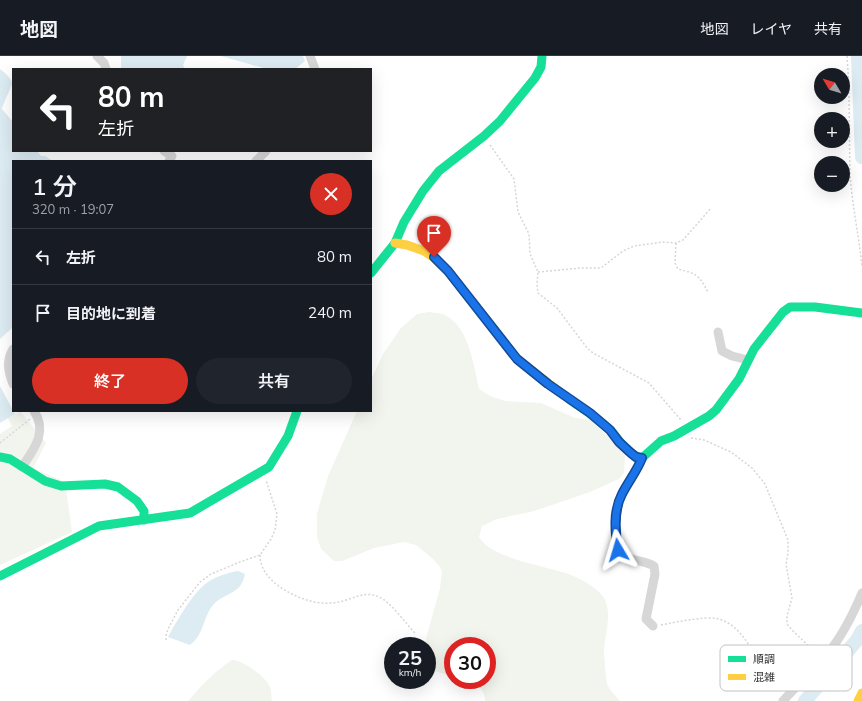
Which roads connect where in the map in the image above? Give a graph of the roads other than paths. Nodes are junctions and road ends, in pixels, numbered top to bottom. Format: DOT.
graph roads {
  1 [pos="97,56"];
  2 [pos="310,56"];
  3 [pos="542,56"];
  4 [pos="106,68"];
  5 [pos="315,68"];
  6 [pos="265,152"];
  7 [pos="257,160"];
  8 [pos="395,243"];
  9 [pos="372,272"];
  10 [pos="862,312"];
  11 [pos="718,332"];
  12 [pos="12,351"];
  13 [pos="748,360"];
  14 [pos="12,380"];
  15 [pos="35,412"];
  16 [pos="297,412"];
  17 [pos="0,457"];
  18 [pos="642,458"];
  19 [pos="22,467"];
  20 [pos="144,520"];
  21 [pos="0,576"];
  22 [pos="862,593"];
  23 [pos="653,626"];
  24 [pos="833,645"];
  25 [pos="862,693"];
  26 [pos="858,701"];
  1 -- 4 [label="street"];
  2 -- 5 [label="street"];
  3 -- 8 [label="street"];
  6 -- 7 [label="street"];
  8 -- 9 [label="street"];
  8 -- 18 [label="street"];
  10 -- 13 [label="street"];
  11 -- 13 [label="street"];
  12 -- 14 [label="street"];
  13 -- 18 [label="street"];
  15 -- 19 [label="street"];
  16 -- 20 [label="street"];
  17 -- 19 [label="street"];
  18 -- 23 [label="street"];
  19 -- 20 [label="street"];
  20 -- 21 [label="street"];
  22 -- 24 [label="street"];
  25 -- 26 [label="street"];
}
